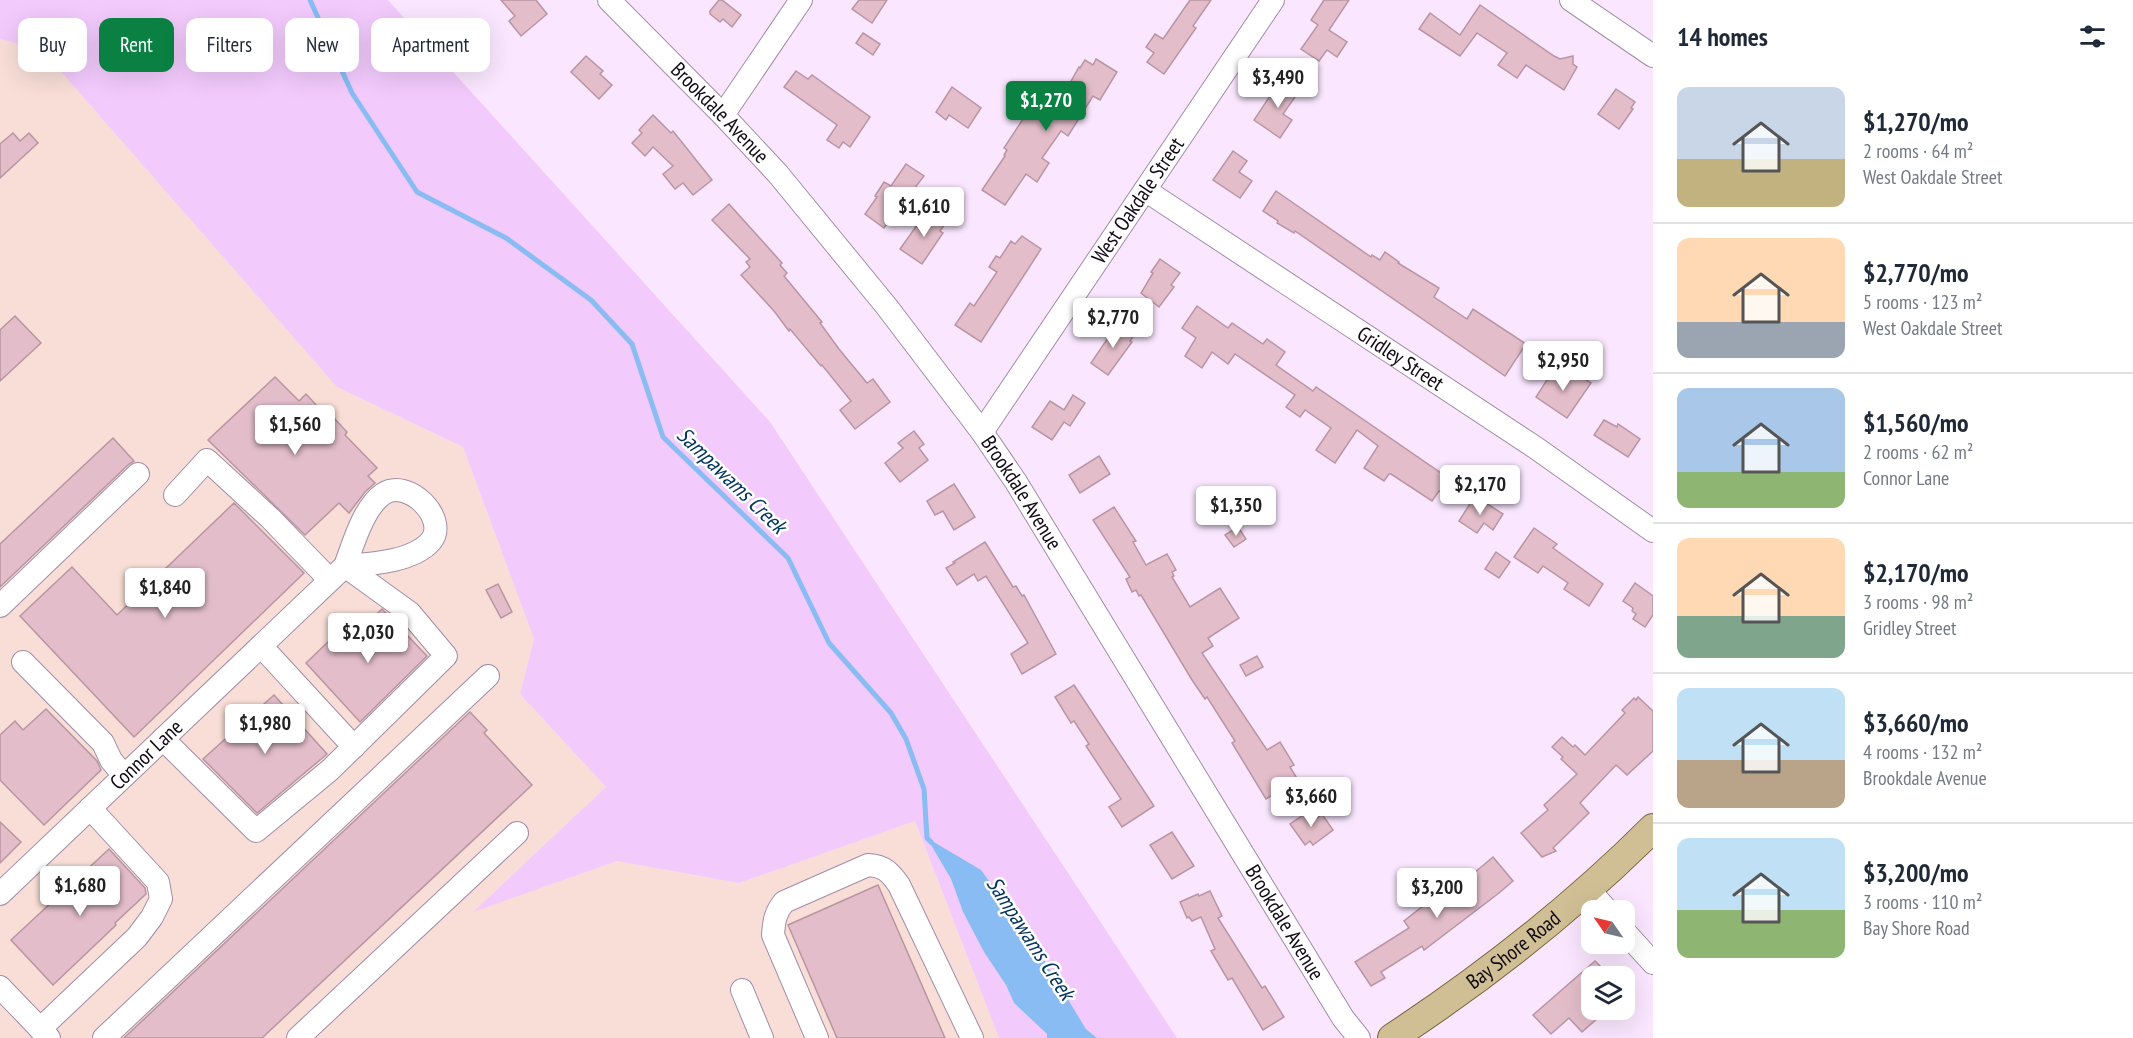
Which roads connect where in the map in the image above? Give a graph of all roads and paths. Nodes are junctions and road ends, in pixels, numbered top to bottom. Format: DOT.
graph roads {
  1 [pos="609,0"];
  2 [pos="801,0"];
  3 [pos="1273,0"];
  4 [pos="1571,0"];
  5 [pos="1653,56"];
  6 [pos="723,115"];
  7 [pos="1145,190"];
  8 [pos="982,432"];
  9 [pos="138,474"];
  10 [pos="175,495"];
  11 [pos="1653,531"];
  12 [pos="337,573"];
  13 [pos="0,606"];
  14 [pos="261,646"];
  15 [pos="23,662"];
  16 [pos="488,676"];
  17 [pos="163,739"];
  18 [pos="354,747"];
  19 [pos="124,776"];
  20 [pos="90,808"];
  21 [pos="1653,828"];
  22 [pos="517,833"];
  23 [pos="1588,890"];
  24 [pos="0,894"];
  25 [pos="1598,900"];
  26 [pos="1635,943"];
  27 [pos="1653,963"];
  28 [pos="0,987"];
  29 [pos="742,990"];
  30 [pos="44,1033"];
  31 [pos="104,1038"];
  32 [pos="298,1038"];
  33 [pos="762,1038"];
  34 [pos="817,1038"];
  35 [pos="972,1038"];
  36 [pos="1359,1038"];
  37 [pos="1392,1038"];
  1 -- 6 [label="street, Brookdale Avenue"];
  2 -- 6 [label="street"];
  3 -- 7 [label="street, West Oakdale Street"];
  4 -- 5 [label="street"];
  6 -- 8 [label="street, Brookdale Avenue"];
  7 -- 8 [label="street, West Oakdale Street"];
  7 -- 11 [label="street, Gridley Street"];
  8 -- 36 [label="street, Brookdale Avenue"];
  9 -- 13 [label="street"];
  10 -- 12 [label="street"];
  12 -- 14 [label="street, Connor Lane"];
  12 -- 18 [label="street"];
  14 -- 17 [label="street, Connor Lane"];
  14 -- 18 [label="street"];
  15 -- 19 [label="street"];
  16 -- 31 [label="street"];
  17 -- 18 [label="street"];
  17 -- 19 [label="street, Connor Lane"];
  19 -- 20 [label="street, Connor Lane"];
  20 -- 24 [label="street, Connor Lane"];
  20 -- 30 [label="street"];
  21 -- 23 [label="main road, Bay Shore Road"];
  22 -- 32 [label="street"];
  23 -- 25 [label="street"];
  23 -- 37 [label="main road, Bay Shore Road"];
  26 -- 27 [label="street"];
  28 -- 30 [label="street"];
  29 -- 33 [label="street"];
  34 -- 35 [label="street"];
}
